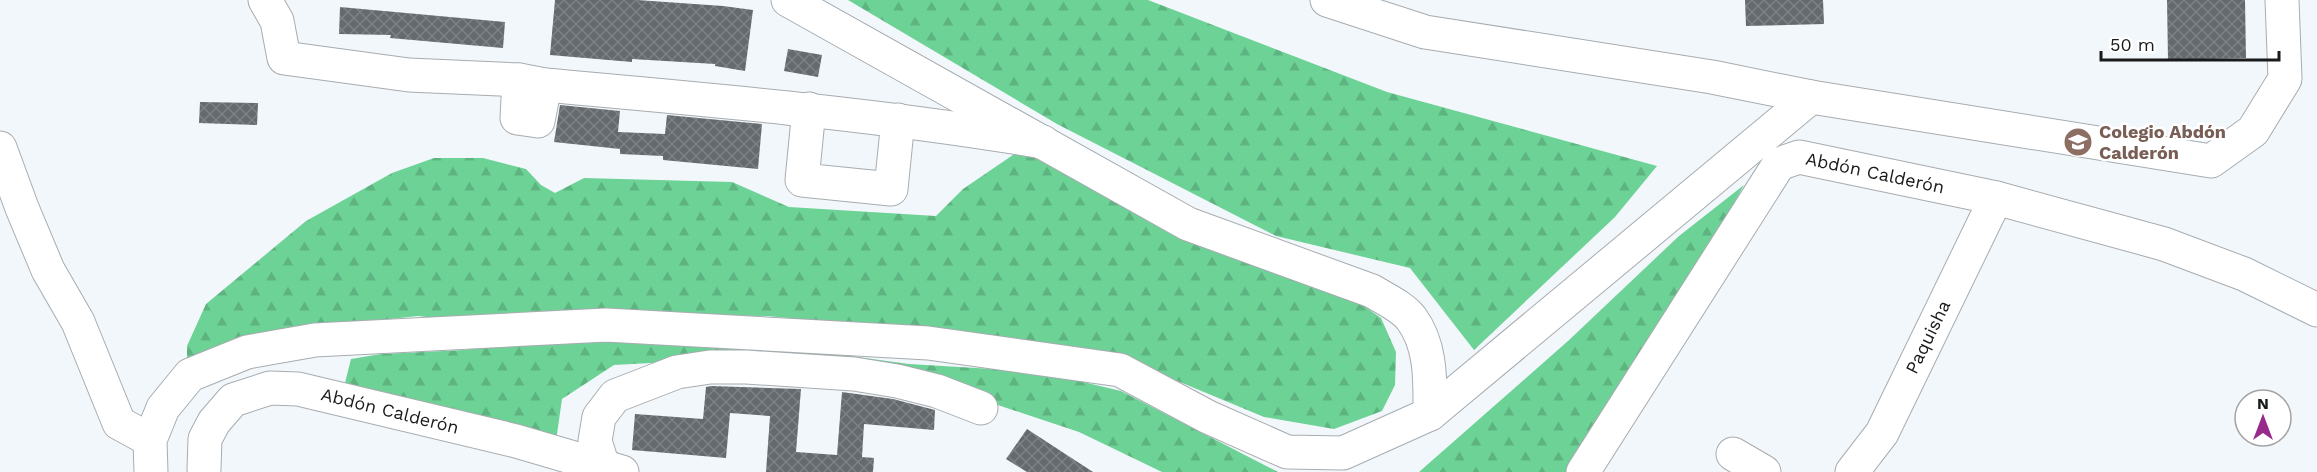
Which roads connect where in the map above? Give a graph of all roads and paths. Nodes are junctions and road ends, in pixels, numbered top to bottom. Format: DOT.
graph roads {
  1 [pos="265,0"];
  2 [pos="788,0"];
  3 [pos="1327,0"];
  4 [pos="1394,0"];
  5 [pos="2282,0"];
  6 [pos="1425,32"];
  7 [pos="1811,98"];
  8 [pos="809,109"];
  9 [pos="898,120"];
  10 [pos="1043,142"];
  11 [pos="0,148"];
  12 [pos="1996,198"];
  13 [pos="2317,310"];
  14 [pos="981,408"];
  15 [pos="1430,414"];
  16 [pos="150,440"];
  17 [pos="1733,454"];
  18 [pos="204,470"];
  19 [pos="614,470"];
  20 [pos="151,472"];
  21 [pos="1583,472"];
  22 [pos="1764,472"];
  23 [pos="1852,472"];
  1 -- 8 [label="street"];
  2 -- 10 [label="street"];
  3 -- 6 [label="street"];
  4 -- 6 [label="street"];
  5 -- 7 [label="street"];
  6 -- 7 [label="street"];
  7 -- 15 [label="street"];
  8 -- 9 [label="street"];
  8 -- 9 [label="street"];
  9 -- 10 [label="street"];
  10 -- 15 [label="street"];
  11 -- 16 [label="street"];
  12 -- 13 [label="street, Abdón Calderón"];
  12 -- 21 [label="street, Abdón Calderón"];
  12 -- 23 [label="street, Paquisha"];
  14 -- 19 [label="street"];
  15 -- 16 [label="street"];
  16 -- 20 [label="street"];
  17 -- 22 [label="street"];
  18 -- 19 [label="street, Abdón Calderón"];
}
